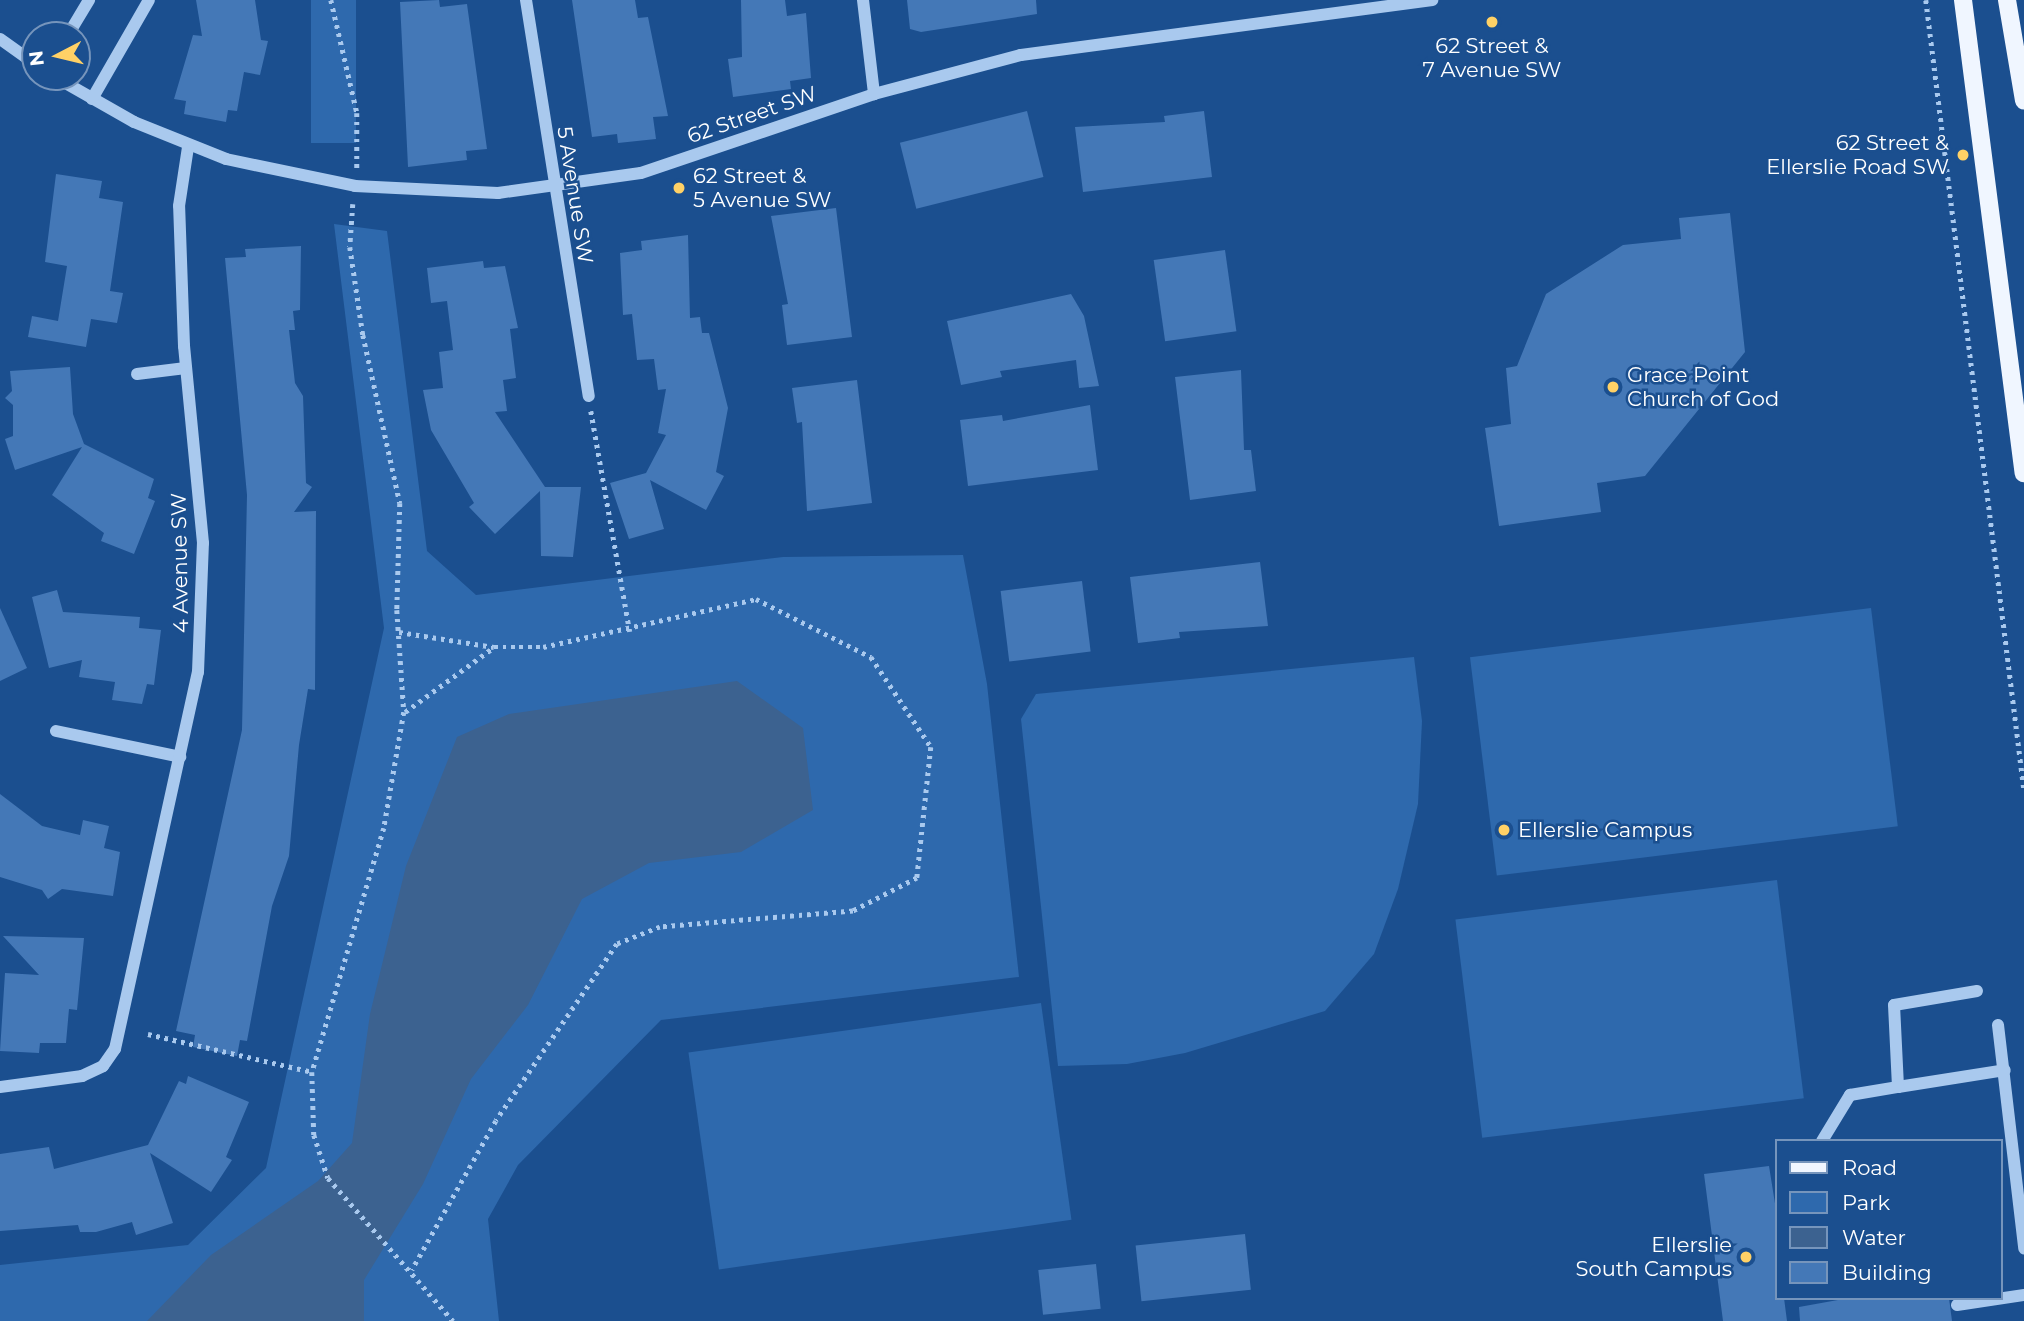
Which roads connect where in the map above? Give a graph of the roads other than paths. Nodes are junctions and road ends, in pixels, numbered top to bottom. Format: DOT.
graph roads {
  1 [pos="89,0"];
  2 [pos="149,0"];
  3 [pos="526,0"];
  4 [pos="863,0"];
  5 [pos="1433,0"];
  6 [pos="1963,0"];
  7 [pos="2007,0"];
  8 [pos="1377,3"];
  9 [pos="76,21"];
  10 [pos="0,38"];
  11 [pos="21,54"];
  12 [pos="79,91"];
  13 [pos="874,94"];
  14 [pos="92,99"];
  15 [pos="2024,101"];
  16 [pos="188,147"];
  17 [pos="554,188"];
  18 [pos="186,368"];
  19 [pos="137,374"];
  20 [pos="589,396"];
  21 [pos="2024,473"];
  22 [pos="56,731"];
  23 [pos="180,757"];
  24 [pos="1977,991"];
  25 [pos="1998,1025"];
  26 [pos="2005,1070"];
  27 [pos="0,1087"];
  28 [pos="1898,1087"];
  29 [pos="1823,1139"];
  30 [pos="2024,1248"];
  31 [pos="2024,1295"];
  32 [pos="2003,1298"];
  33 [pos="1990,1300"];
  34 [pos="1956,1305"];
  1 -- 9 [label="street"];
  2 -- 14 [label="street"];
  3 -- 17 [label="street, 5 Avenue SW"];
  4 -- 13 [label="street"];
  5 -- 8 [label="street, 62 Street SW"];
  6 -- 21 [label="main road"];
  7 -- 15 [label="main road"];
  8 -- 13 [label="street, 62 Street SW"];
  10 -- 11 [label="street"];
  12 -- 14 [label="street, 62 Street SW"];
  13 -- 17 [label="street, 62 Street SW"];
  14 -- 16 [label="street, 62 Street SW"];
  16 -- 17 [label="street, 62 Street SW"];
  16 -- 18 [label="street, 4 Avenue SW"];
  17 -- 20 [label="street, 5 Avenue SW"];
  18 -- 19 [label="street"];
  18 -- 23 [label="street, 4 Avenue SW"];
  22 -- 23 [label="street"];
  23 -- 27 [label="street, 4 Avenue SW"];
  24 -- 28 [label="street"];
  25 -- 26 [label="street"];
  26 -- 28 [label="street"];
  26 -- 30 [label="street"];
  28 -- 29 [label="street"];
  31 -- 32 [label="street"];
  33 -- 34 [label="street"];
}
